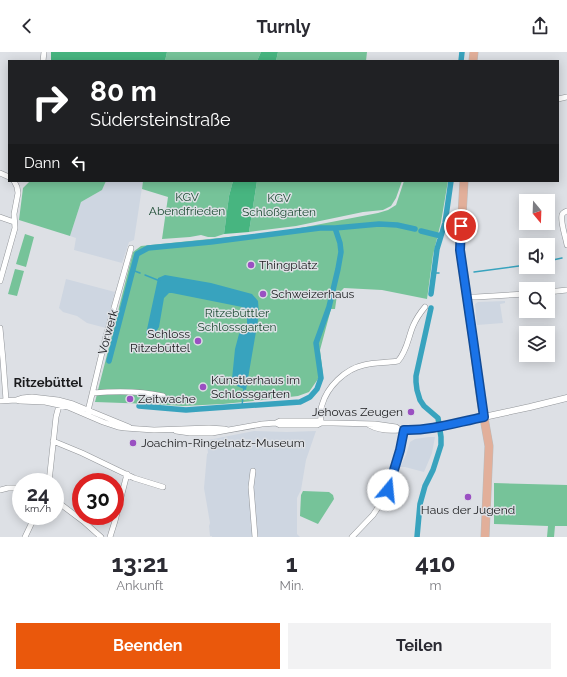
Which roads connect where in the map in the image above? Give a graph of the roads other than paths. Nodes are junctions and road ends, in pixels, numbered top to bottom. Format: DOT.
graph roads {
  1 [pos="14,182"];
  2 [pos="464,182"];
  3 [pos="567,211"];
  4 [pos="0,217"];
  5 [pos="14,222"];
  6 [pos="567,245"];
  7 [pos="131,248"];
  8 [pos="0,281"];
  9 [pos="567,290"];
  10 [pos="555,291"];
  11 [pos="519,295"];
  12 [pos="466,297"];
  13 [pos="425,307"];
  14 [pos="0,328"];
  15 [pos="93,393"];
  16 [pos="163,396"];
  17 [pos="567,398"];
  18 [pos="3,400"];
  19 [pos="60,403"];
  20 [pos="88,413"];
  21 [pos="484,417"];
  22 [pos="321,424"];
  23 [pos="402,430"];
  24 [pos="53,442"];
  25 [pos="253,471"];
  26 [pos="50,473"];
  27 [pos="127,474"];
  28 [pos="163,487"];
  29 [pos="12,488"];
  30 [pos="0,490"];
  31 [pos="64,507"];
  32 [pos="30,525"];
  33 [pos="25,537"];
  34 [pos="101,537"];
  35 [pos="110,537"];
  36 [pos="255,537"];
  37 [pos="353,537"];
  38 [pos="485,537"];
  1 -- 5 [label="street"];
  2 -- 12 [label="main road"];
  3 -- 6 [label="street"];
  4 -- 5 [label="street"];
  5 -- 8 [label="street"];
  7 -- 15 [label="street, Vorwerk"];
  9 -- 10 [label="street"];
  11 -- 12 [label="street"];
  12 -- 21 [label="main road"];
  13 -- 22 [label="street"];
  14 -- 18 [label="street"];
  15 -- 16 [label="street"];
  15 -- 20 [label="street, Vorwerk"];
  17 -- 21 [label="street"];
  18 -- 19 [label="street"];
  19 -- 20 [label="street"];
  19 -- 24 [label="street"];
  20 -- 22 [label="street"];
  21 -- 23 [label="street"];
  21 -- 38 [label="main road"];
  22 -- 23 [label="street"];
  23 -- 37 [label="street"];
  24 -- 26 [label="street"];
  24 -- 27 [label="street"];
  25 -- 36 [label="street"];
  27 -- 28 [label="street"];
  27 -- 35 [label="street"];
  29 -- 30 [label="street"];
  31 -- 34 [label="street"];
  32 -- 33 [label="street"];
}
